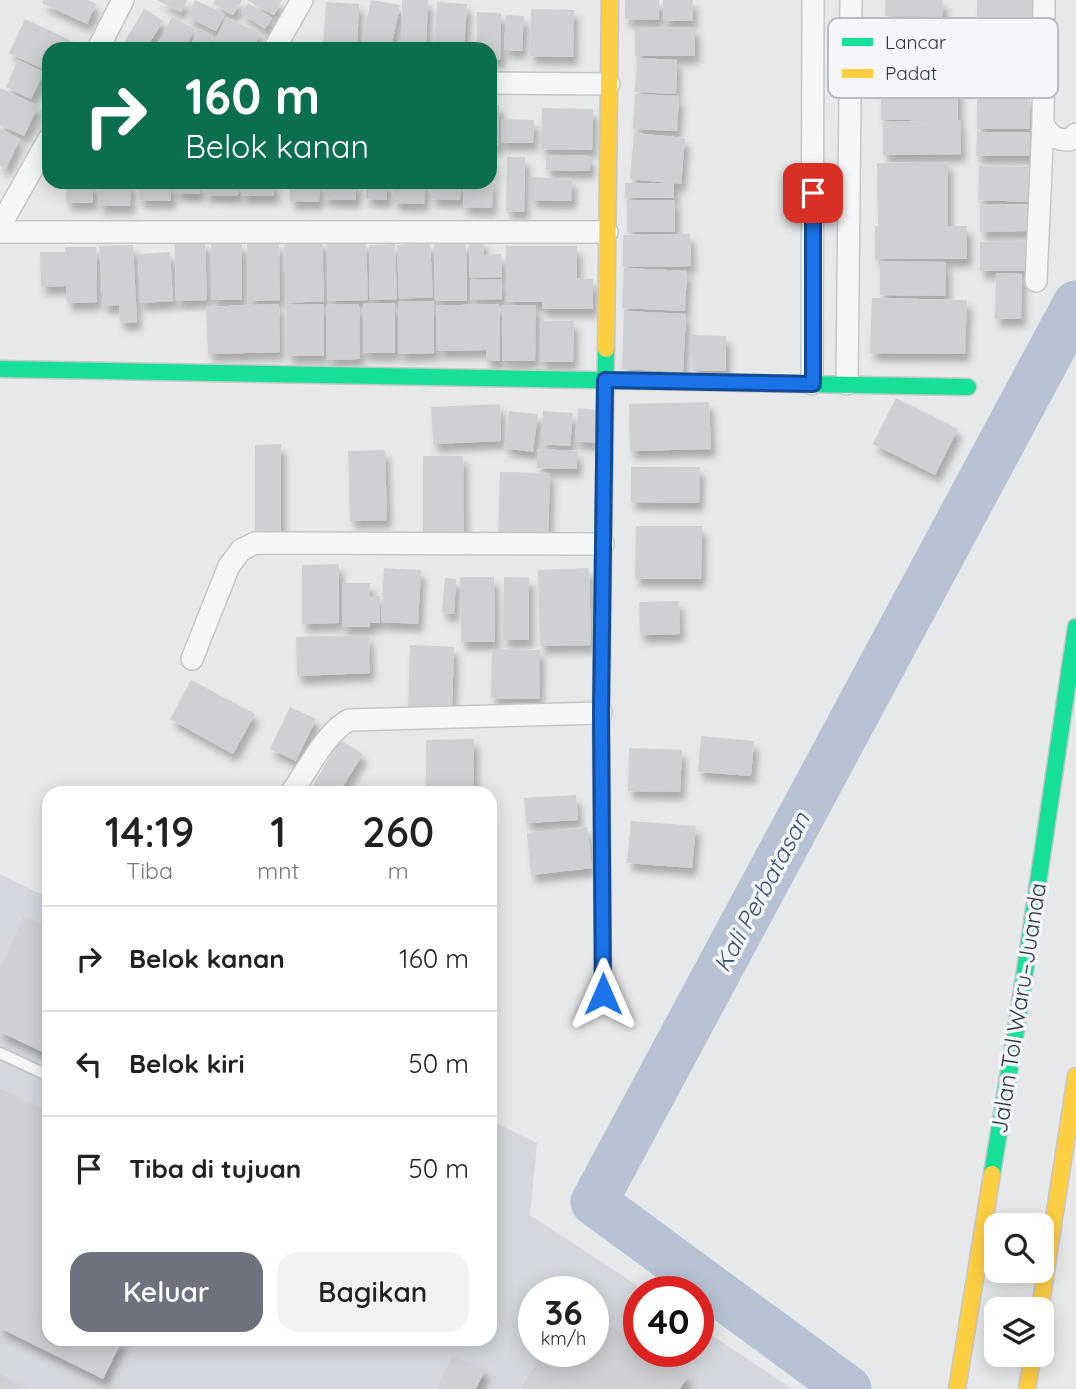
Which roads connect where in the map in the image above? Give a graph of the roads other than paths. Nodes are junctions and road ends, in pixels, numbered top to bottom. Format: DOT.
graph roads {
  1 [pos="123,0"];
  2 [pos="302,0"];
  3 [pos="610,0"];
  4 [pos="813,0"];
  5 [pos="851,0"];
  6 [pos="1044,0"];
  7 [pos="851,18"];
  8 [pos="1044,18"];
  9 [pos="102,42"];
  10 [pos="278,42"];
  11 [pos="497,83"];
  12 [pos="609,84"];
  13 [pos="850,98"];
  14 [pos="1042,98"];
  15 [pos="1042,122"];
  16 [pos="1076,134"];
  17 [pos="42,152"];
  18 [pos="0,229"];
  19 [pos="607,232"];
  20 [pos="1037,281"];
  21 [pos="813,303"];
  22 [pos="847,304"];
  23 [pos="0,369"];
  24 [pos="605,380"];
  25 [pos="813,384"];
  26 [pos="846,384"];
  27 [pos="968,387"];
  28 [pos="603,544"];
  29 [pos="1076,627"];
  30 [pos="192,659"];
  31 [pos="601,713"];
  32 [pos="296,786"];
  33 [pos="603,994"];
  34 [pos="0,1053"];
  35 [pos="42,1073"];
  36 [pos="1076,1076"];
  37 [pos="1042,1297"];
  38 [pos="957,1389"];
  1 -- 9 [label="street"];
  2 -- 10 [label="street"];
  3 -- 12 [label="main road"];
  4 -- 21 [label="street"];
  5 -- 7 [label="street"];
  6 -- 8 [label="street"];
  11 -- 12 [label="street"];
  12 -- 19 [label="main road"];
  13 -- 22 [label="street"];
  14 -- 15 [label="street"];
  15 -- 16 [label="street"];
  15 -- 20 [label="street"];
  17 -- 18 [label="street"];
  18 -- 19 [label="street"];
  19 -- 24 [label="main road"];
  21 -- 22 [label="street"];
  21 -- 25 [label="street"];
  22 -- 26 [label="street"];
  23 -- 24 [label="main road"];
  24 -- 25 [label="main road"];
  24 -- 28 [label="main road"];
  25 -- 26 [label="main road"];
  26 -- 27 [label="main road"];
  28 -- 30 [label="street"];
  28 -- 31 [label="main road"];
  29 -- 38 [label="main road, Jalan Tol Waru–Juanda"];
  31 -- 32 [label="street"];
  31 -- 33 [label="main road"];
  34 -- 35 [label="lane"];
  36 -- 37 [label="main road"];
}
